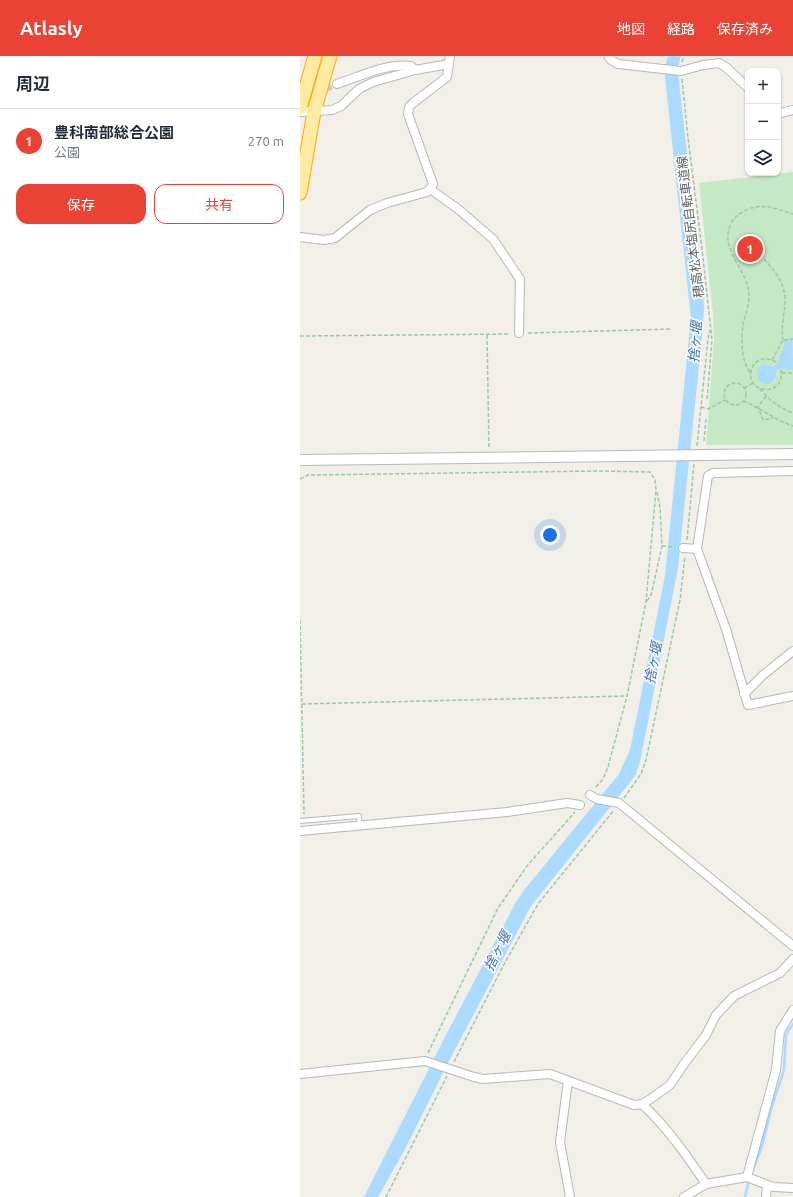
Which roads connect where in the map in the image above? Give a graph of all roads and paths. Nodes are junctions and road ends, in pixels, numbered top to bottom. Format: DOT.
graph roads {
  1 [pos="315,56"];
  2 [pos="330,56"];
  3 [pos="608,56"];
  4 [pos="684,56"];
  5 [pos="450,60"];
  6 [pos="415,70"];
  7 [pos="680,71"];
  8 [pos="337,84"];
  9 [pos="745,85"];
  10 [pos="300,108"];
  11 [pos="793,110"];
  12 [pos="300,112"];
  13 [pos="314,112"];
  14 [pos="781,113"];
  15 [pos="430,189"];
  16 [pos="300,193"];
  17 [pos="793,214"];
  18 [pos="300,237"];
  19 [pos="764,259"];
  20 [pos="672,329"];
  21 [pos="710,329"];
  22 [pos="518,333"];
  23 [pos="487,334"];
  24 [pos="300,336"];
  25 [pos="793,339"];
  26 [pos="783,340"];
  27 [pos="772,360"];
  28 [pos="776,362"];
  29 [pos="781,370"];
  30 [pos="750,372"];
  31 [pos="782,373"];
  32 [pos="793,373"];
  33 [pos="753,383"];
  34 [pos="744,388"];
  35 [pos="760,389"];
  36 [pos="766,396"];
  37 [pos="707,400"];
  38 [pos="726,400"];
  39 [pos="743,401"];
  40 [pos="701,407"];
  41 [pos="758,407"];
  42 [pos="793,413"];
  43 [pos="706,418"];
  44 [pos="773,418"];
  45 [pos="793,426"];
  46 [pos="704,441"];
  47 [pos="793,454"];
  48 [pos="695,455"];
  49 [pos="489,457"];
  50 [pos="300,460"];
  51 [pos="793,471"];
  52 [pos="489,473"];
  53 [pos="300,479"];
  54 [pos="656,490"];
  55 [pos="687,540"];
  56 [pos="662,546"];
  57 [pos="666,546"];
  58 [pos="697,549"];
  59 [pos="684,551"];
  60 [pos="646,602"];
  61 [pos="300,620"];
  62 [pos="793,651"];
  63 [pos="744,694"];
  64 [pos="627,696"];
  65 [pos="793,696"];
  66 [pos="302,704"];
  67 [pos="594,797"];
  68 [pos="618,803"];
  69 [pos="580,805"];
  70 [pos="302,820"];
  71 [pos="360,826"];
  72 [pos="300,831"];
  73 [pos="793,946"];
  74 [pos="793,959"];
  75 [pos="793,1010"];
  76 [pos="428,1062"];
  77 [pos="449,1068"];
  78 [pos="300,1074"];
  79 [pos="568,1081"];
  80 [pos="642,1104"];
  81 [pos="747,1177"];
  82 [pos="706,1184"];
  83 [pos="767,1184"];
  84 [pos="793,1188"];
  85 [pos="386,1197"];
  86 [pos="570,1197"];
  87 [pos="684,1197"];
  88 [pos="766,1197"];
  1 -- 10 [label="highway"];
  2 -- 13 [label="highway"];
  3 -- 7 [label="street"];
  4 -- 7 [label="path, 穂高松本塩尻自転車道線"];
  5 -- 6 [label="street"];
  5 -- 15 [label="street"];
  6 -- 8 [label="street"];
  6 -- 13 [label="street"];
  7 -- 9 [label="street"];
  7 -- 21 [label="path, 穂高松本塩尻自転車道線"];
  11 -- 14 [label="street"];
  12 -- 13 [label="street"];
  13 -- 16 [label="highway"];
  15 -- 18 [label="street"];
  15 -- 22 [label="street"];
  17 -- 30 [label="path"];
  19 -- 26 [label="path"];
  20 -- 22 [label="path"];
  21 -- 37 [label="path, 穂高松本塩尻自転車道線"];
  21 -- 40 [label="path"];
  22 -- 23 [label="path"];
  23 -- 24 [label="path"];
  23 -- 49 [label="path"];
  25 -- 26 [label="path"];
  26 -- 27 [label="path"];
  27 -- 28 [label="path"];
  27 -- 30 [label="path"];
  29 -- 31 [label="path"];
  30 -- 33 [label="path"];
  31 -- 32 [label="path"];
  31 -- 35 [label="path"];
  33 -- 34 [label="path"];
  33 -- 35 [label="path"];
  34 -- 38 [label="path"];
  34 -- 39 [label="path"];
  35 -- 36 [label="path"];
  36 -- 41 [label="path"];
  36 -- 42 [label="path"];
  38 -- 39 [label="path"];
  38 -- 40 [label="path"];
  39 -- 41 [label="path"];
  40 -- 48 [label="path"];
  41 -- 44 [label="path"];
  41 -- 44 [label="path"];
  43 -- 46 [label="path"];
  44 -- 45 [label="path"];
  47 -- 48 [label="street"];
  48 -- 49 [label="street"];
  48 -- 55 [label="path"];
  49 -- 50 [label="street"];
  49 -- 52 [label="path"];
  51 -- 58 [label="street"];
  52 -- 53 [label="path"];
  52 -- 54 [label="path"];
  54 -- 56 [label="path"];
  54 -- 60 [label="path"];
  56 -- 57 [label="path"];
  56 -- 60 [label="path"];
  58 -- 59 [label="street"];
  58 -- 63 [label="street"];
  59 -- 68 [label="path"];
  60 -- 64 [label="path"];
  61 -- 66 [label="path"];
  62 -- 63 [label="street"];
  63 -- 65 [label="street"];
  64 -- 66 [label="path"];
  64 -- 67 [label="path"];
  66 -- 70 [label="path"];
  67 -- 68 [label="street"];
  68 -- 73 [label="street"];
  68 -- 77 [label="path"];
  69 -- 71 [label="street"];
  69 -- 76 [label="path"];
  70 -- 71 [label="lane"];
  71 -- 72 [label="street"];
  74 -- 80 [label="street"];
  75 -- 81 [label="street"];
  76 -- 77 [label="street"];
  76 -- 78 [label="street"];
  77 -- 79 [label="street"];
  77 -- 85 [label="path"];
  79 -- 80 [label="street"];
  79 -- 86 [label="street"];
  80 -- 82 [label="street"];
  81 -- 82 [label="street"];
  81 -- 83 [label="street"];
  82 -- 87 [label="street"];
  83 -- 84 [label="street"];
  83 -- 88 [label="street"];
}
